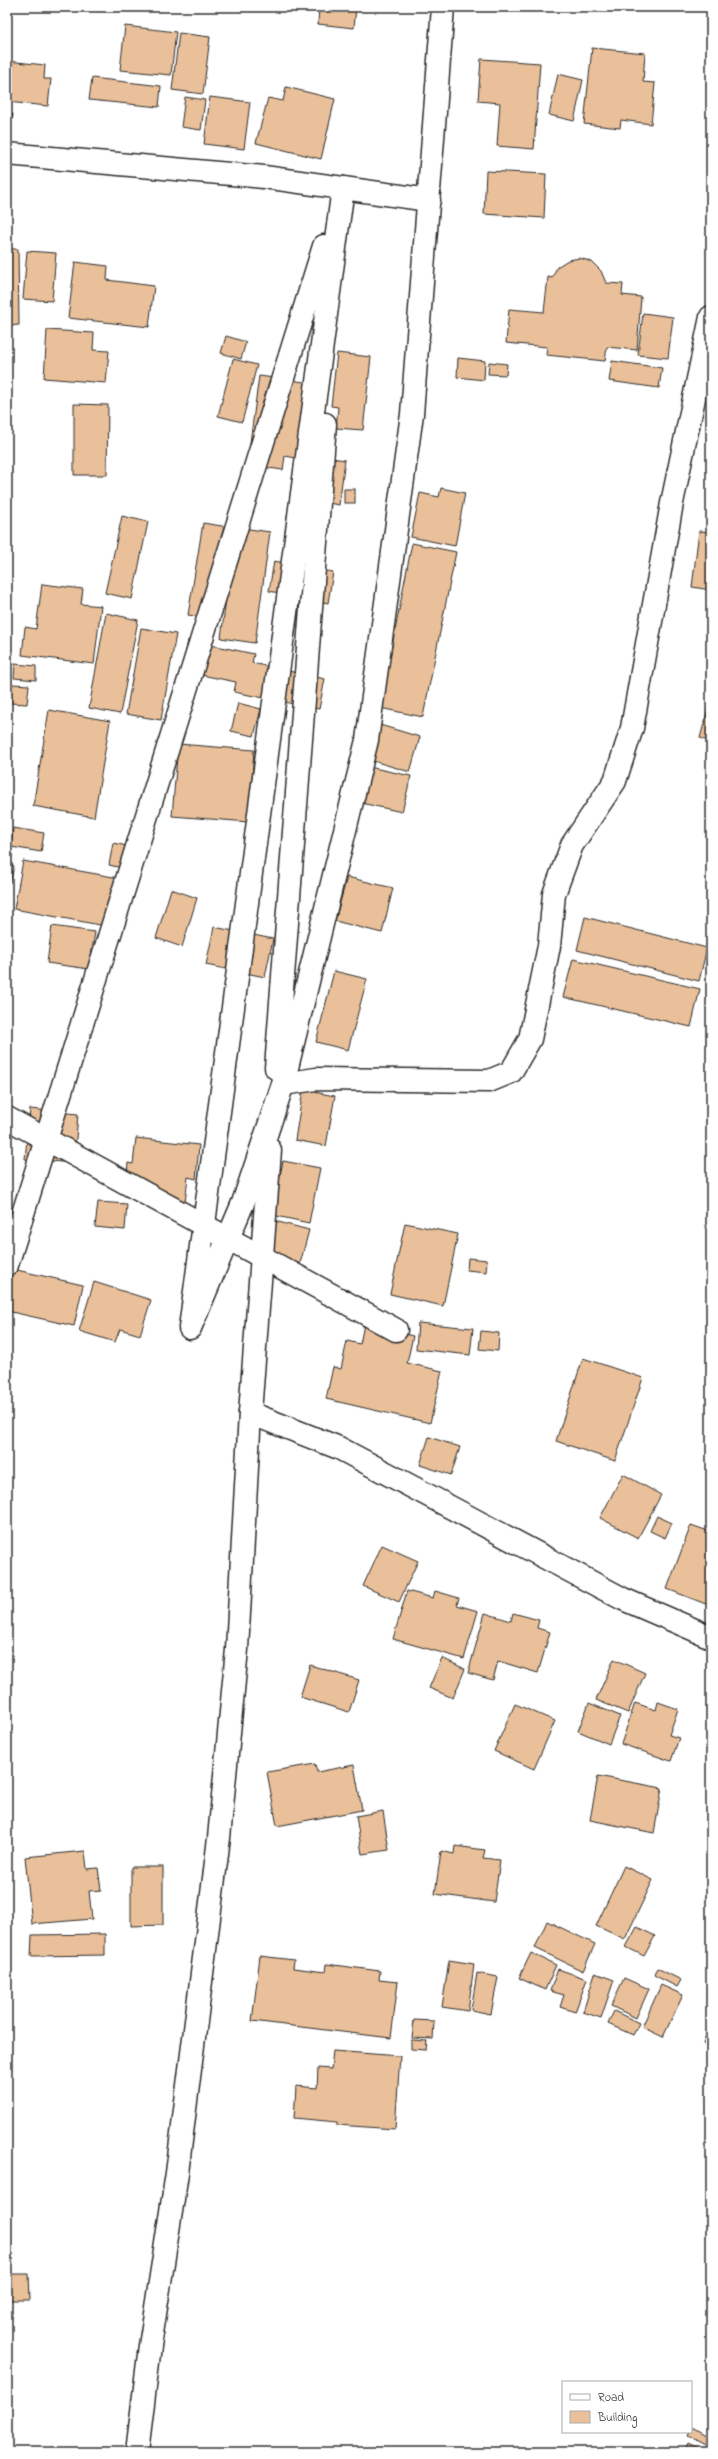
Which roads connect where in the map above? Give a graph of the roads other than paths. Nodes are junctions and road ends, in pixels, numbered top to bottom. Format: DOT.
graph roads {
  1 [pos="443,7"];
  2 [pos="7,154"];
  3 [pos="343,188"];
  4 [pos="429,200"];
  5 [pos="711,317"];
  6 [pos="283,1084"];
  7 [pos="7,1118"];
  8 [pos="7,1265"];
  9 [pos="396,1330"];
  10 [pos="250,1413"];
  11 [pos="711,1637"];
  12 [pos="137,2452"];
  1 -- 4 [label="street"];
  2 -- 3 [label="street"];
  3 -- 4 [label="street"];
  3 -- 6 [label="street"];
  3 -- 8 [label="street"];
  3 -- 10 [label="street"];
  4 -- 6 [label="street"];
  5 -- 6 [label="street"];
  7 -- 9 [label="street"];
  10 -- 11 [label="street"];
  10 -- 12 [label="street"];
}
